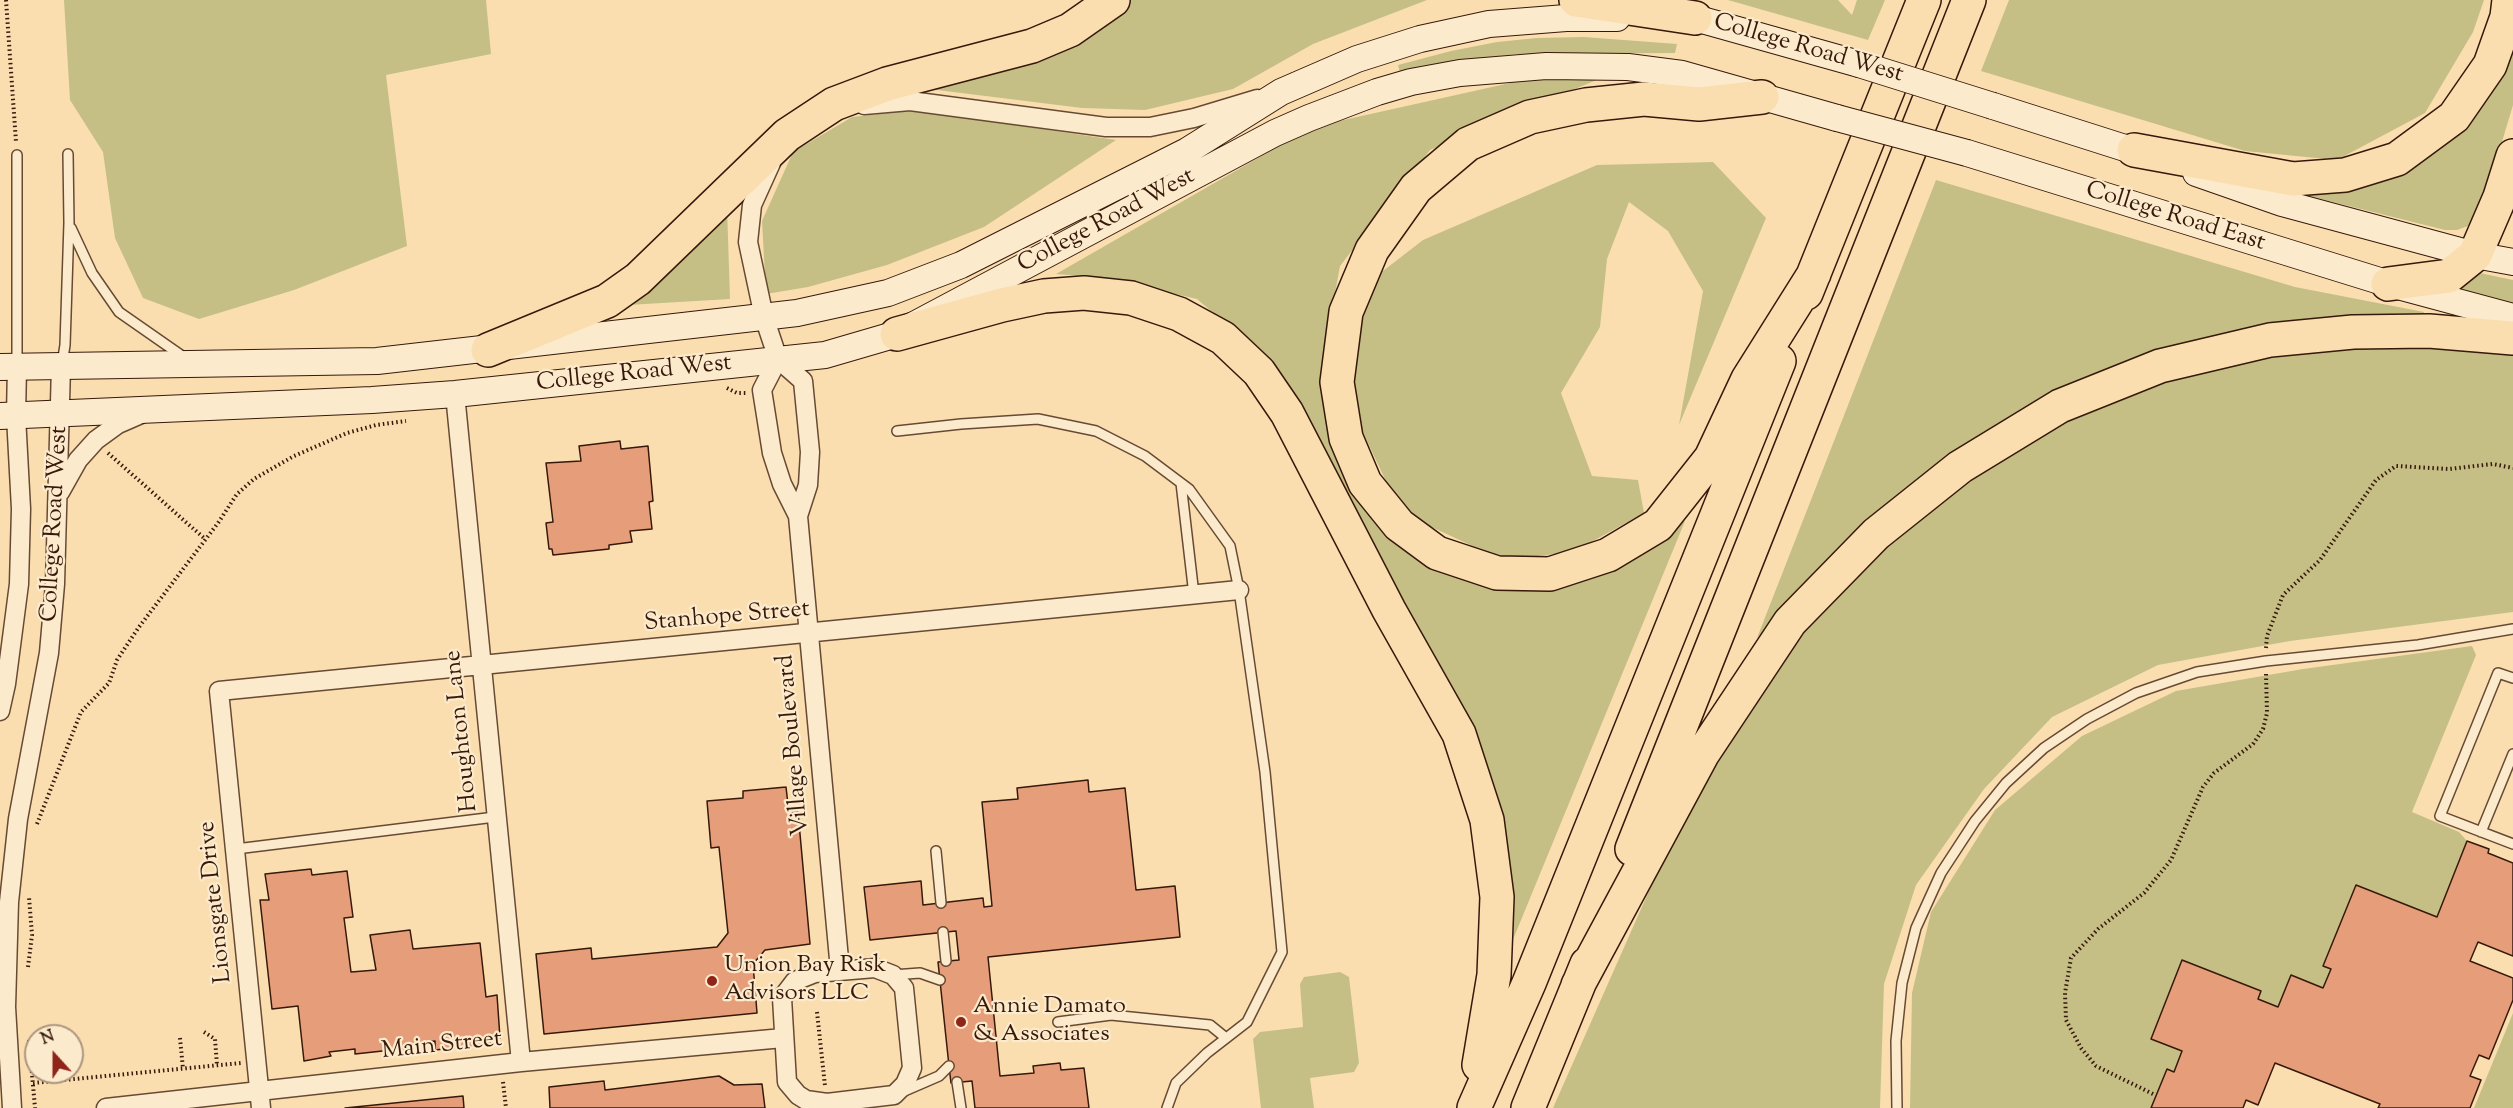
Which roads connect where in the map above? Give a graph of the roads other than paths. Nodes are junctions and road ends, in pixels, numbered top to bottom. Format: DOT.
graph roads {
  1 [pos="1113,0"];
  2 [pos="1576,0"];
  3 [pos="1924,0"];
  4 [pos="2509,0"];
  5 [pos="1969,6"];
  6 [pos="1695,18"];
  7 [pos="1281,92"];
  8 [pos="1762,97"];
  9 [pos="1993,106"];
  10 [pos="1836,118"];
  11 [pos="787,135"];
  12 [pos="2134,150"];
  13 [pos="17,154"];
  14 [pos="68,154"];
  15 [pos="2513,156"];
  16 [pos="69,223"];
  17 [pos="2475,255"];
  18 [pos="2513,262"];
  19 [pos="1814,274"];
  20 [pos="2388,284"];
  21 [pos="764,317"];
  22 [pos="2513,317"];
  23 [pos="897,333"];
  24 [pos="2513,338"];
  25 [pos="488,350"];
  26 [pos="778,360"];
  27 [pos="191,362"];
  28 [pos="62,366"];
  29 [pos="8,367"];
  30 [pos="454,394"];
  31 [pos="149,411"];
  32 [pos="60,415"];
  33 [pos="8,416"];
  34 [pos="897,431"];
  35 [pos="1181,483"];
  36 [pos="58,496"];
  37 [pos="798,516"];
  38 [pos="1239,590"];
  39 [pos="1194,595"];
  40 [pos="2513,629"];
  41 [pos="808,634"];
  42 [pos="480,665"];
  43 [pos="2513,678"];
  44 [pos="219,692"];
  45 [pos="0,711"];
  46 [pos="2513,754"];
  47 [pos="2511,766"];
  48 [pos="495,817"];
  49 [pos="2481,832"];
  50 [pos="2513,844"];
  51 [pos="236,849"];
  52 [pos="936,851"];
  53 [pos="6,866"];
  54 [pos="4,901"];
  55 [pos="941,903"];
  56 [pos="943,932"];
  57 [pos="946,957"];
  58 [pos="840,970"];
  59 [pos="893,975"];
  60 [pos="940,980"];
  61 [pos="1578,985"];
  62 [pos="1058,1022"];
  63 [pos="783,1038"];
  64 [pos="1226,1038"];
  65 [pos="521,1062"];
  66 [pos="949,1066"];
  67 [pos="957,1082"];
  68 [pos="894,1095"];
  69 [pos="260,1100"];
  70 [pos="960,1103"];
  71 [pos="853,1104"];
  72 [pos="12,1108"];
  73 [pos="106,1108"];
  74 [pos="1167,1108"];
  75 [pos="1473,1108"];
  76 [pos="1528,1108"];
  77 [pos="1897,1108"];
  1 -- 11 [label="highway"];
  2 -- 6 [label="highway"];
  3 -- 19 [label="highway"];
  4 -- 12 [label="highway"];
  5 -- 61 [label="highway"];
  6 -- 7 [label="street, College Road West"];
  6 -- 9 [label="street, College Road West, bridge"];
  7 -- 11 [label="street"];
  7 -- 21 [label="street, College Road West"];
  8 -- 10 [label="street, College Road West"];
  8 -- 19 [label="highway"];
  8 -- 23 [label="street, College Road West"];
  9 -- 12 [label="street, College Road East"];
  10 -- 20 [label="street, College Road East, bridge"];
  11 -- 21 [label="street"];
  11 -- 25 [label="highway"];
  12 -- 17 [label="street, College Road East"];
  13 -- 29 [label="lane"];
  14 -- 16 [label="lane"];
  15 -- 17 [label="highway"];
  16 -- 27 [label="lane"];
  16 -- 28 [label="lane"];
  17 -- 18 [label="street, College Road East"];
  17 -- 20 [label="highway"];
  19 -- 75 [label="highway"];
  20 -- 22 [label="street, College Road East"];
  21 -- 25 [label="street, College Road West"];
  21 -- 26 [label="street"];
  23 -- 26 [label="street, College Road West"];
  23 -- 75 [label="highway"];
  24 -- 61 [label="highway"];
  25 -- 27 [label="street, College Road West"];
  26 -- 30 [label="street, College Road West"];
  26 -- 37 [label="street, Village Boulevard"];
  26 -- 37 [label="street, Village Boulevard"];
  27 -- 28 [label="street, College Road West"];
  28 -- 29 [label="street, College Road West"];
  28 -- 32 [label="street"];
  29 -- 33 [label="street, College Road West"];
  30 -- 31 [label="street, College Road West"];
  30 -- 42 [label="street, Houghton Lane"];
  31 -- 32 [label="street, College Road West"];
  31 -- 36 [label="street"];
  32 -- 33 [label="street"];
  32 -- 36 [label="street, College Road West"];
  33 -- 45 [label="street, College Road West"];
  34 -- 35 [label="lane"];
  35 -- 38 [label="lane"];
  35 -- 39 [label="lane"];
  36 -- 53 [label="street, College Road West"];
  37 -- 41 [label="street, Village Boulevard"];
  38 -- 39 [label="street, Stanhope Street"];
  38 -- 64 [label="lane"];
  39 -- 41 [label="street, Stanhope Street"];
  40 -- 77 [label="lane"];
  41 -- 42 [label="street, Stanhope Street"];
  41 -- 58 [label="street, Village Boulevard"];
  42 -- 44 [label="street, Stanhope Street"];
  42 -- 48 [label="street, Houghton Lane"];
  43 -- 49 [label="lane"];
  44 -- 51 [label="street, Lionsgate Drive"];
  46 -- 47 [label="lane"];
  47 -- 49 [label="lane"];
  48 -- 51 [label="lane"];
  48 -- 65 [label="street, Houghton Lane"];
  49 -- 50 [label="lane"];
  51 -- 69 [label="street, Lionsgate Drive"];
  52 -- 55 [label="lane"];
  53 -- 54 [label="street, College Road West"];
  54 -- 72 [label="street, College Road West"];
  56 -- 57 [label="lane"];
  58 -- 59 [label="street"];
  58 -- 63 [label="street"];
  59 -- 60 [label="lane"];
  59 -- 68 [label="street"];
  61 -- 76 [label="highway"];
  62 -- 64 [label="lane"];
  63 -- 65 [label="street, Main Street"];
  63 -- 71 [label="street"];
  64 -- 74 [label="lane"];
  65 -- 69 [label="street, Main Street"];
  66 -- 68 [label="lane"];
  67 -- 70 [label="lane"];
  68 -- 71 [label="street"];
  69 -- 73 [label="street, Main Street"];
}
